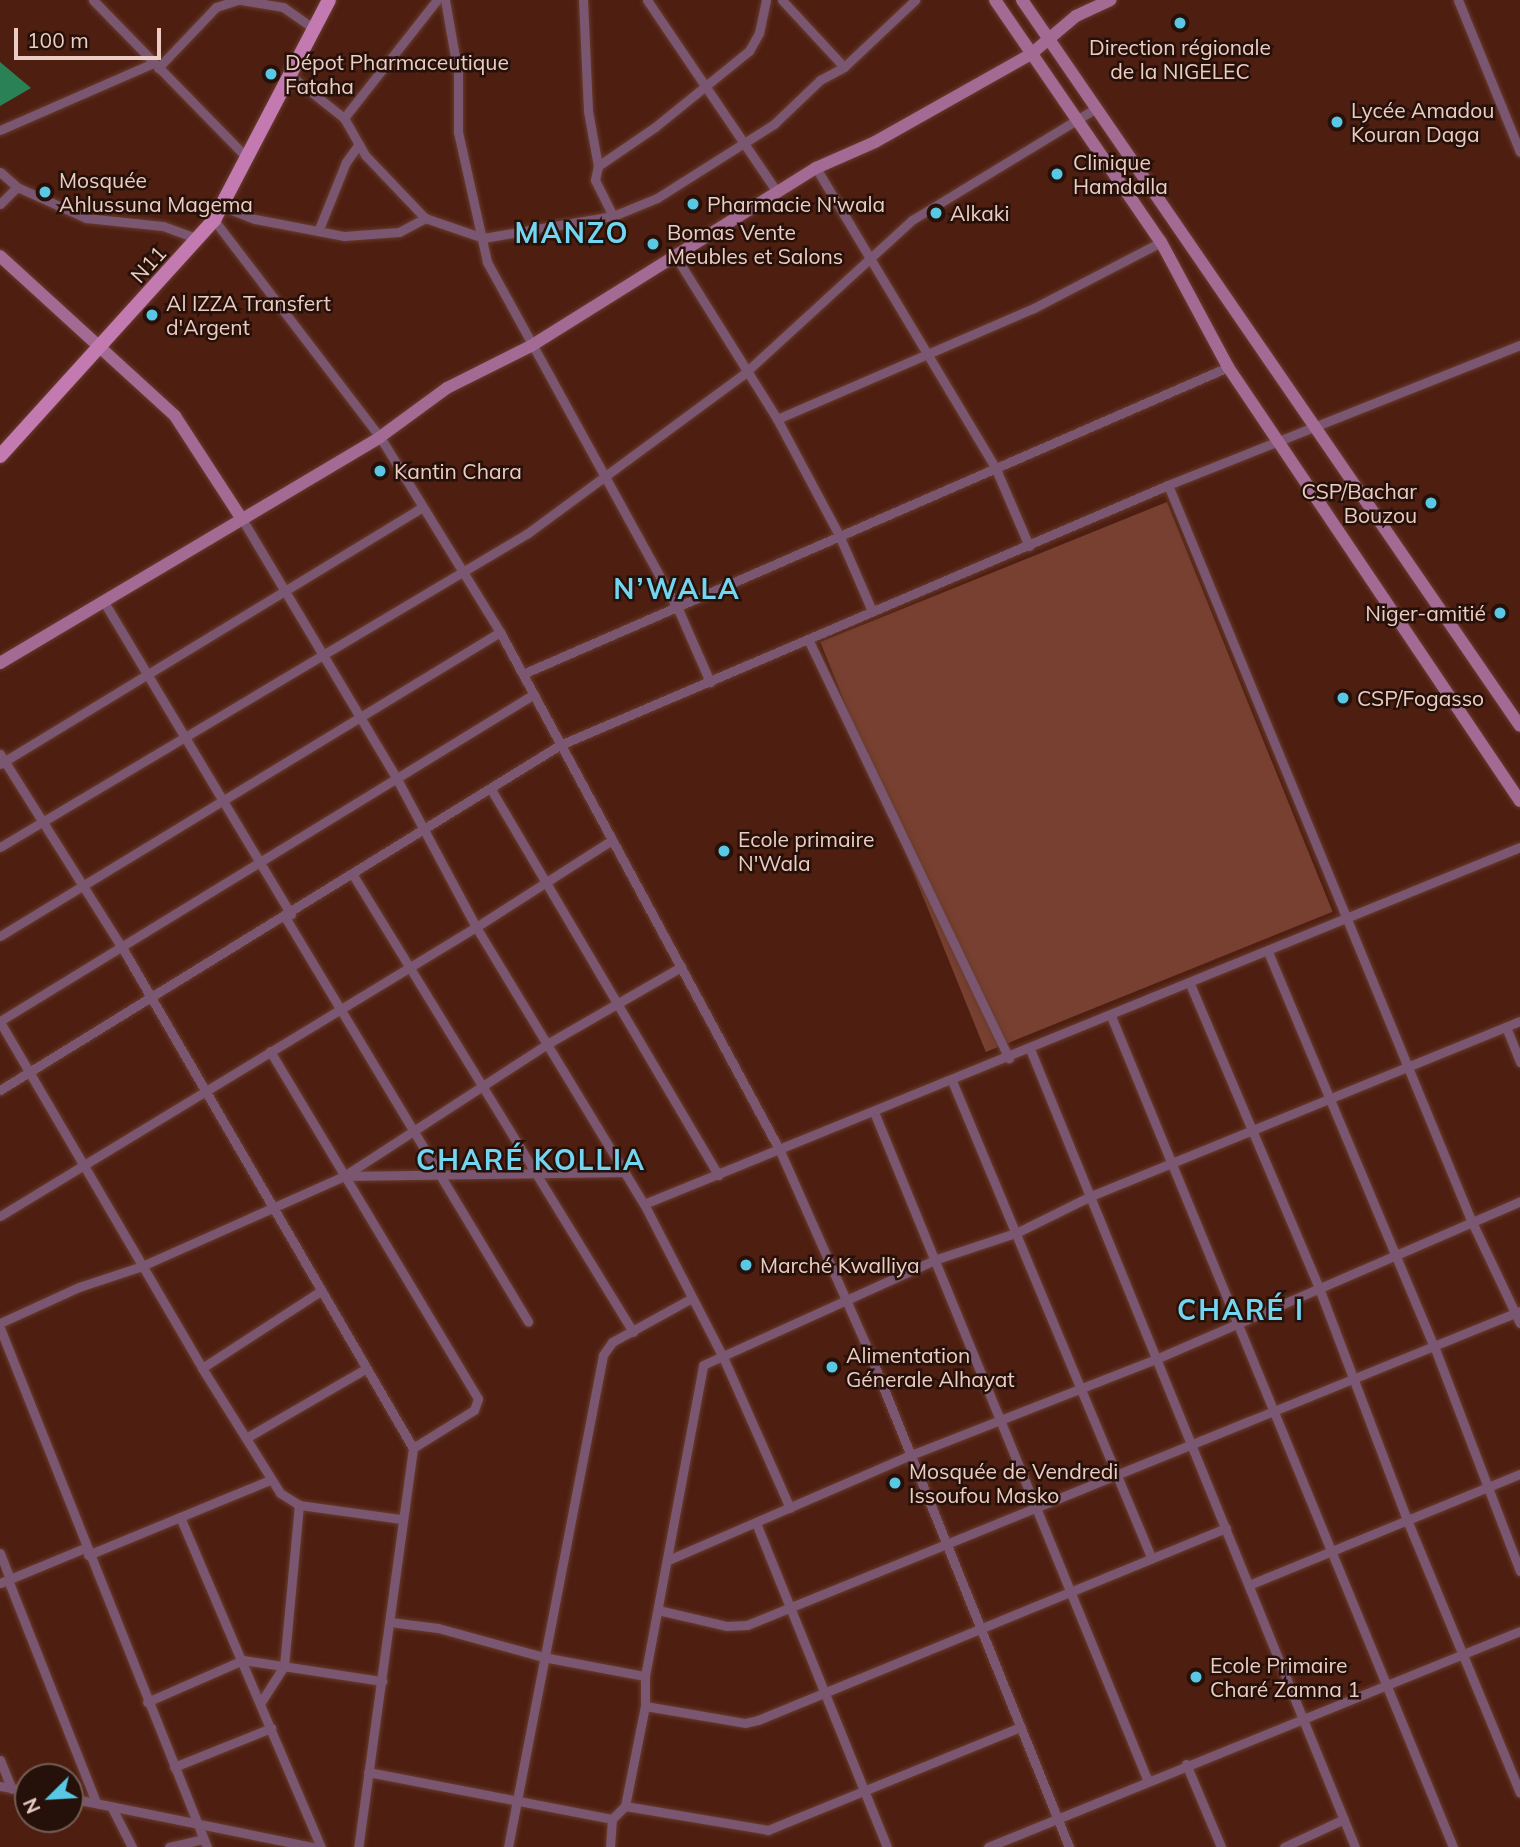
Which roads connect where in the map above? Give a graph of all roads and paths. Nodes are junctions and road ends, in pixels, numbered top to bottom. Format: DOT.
graph roads {
  1 [pos="93,0"];
  2 [pos="239,0"];
  3 [pos="329,0"];
  4 [pos="437,0"];
  5 [pos="445,0"];
  6 [pos="583,0"];
  7 [pos="647,0"];
  8 [pos="766,0"];
  9 [pos="782,0"];
  10 [pos="915,0"];
  11 [pos="995,0"];
  12 [pos="1022,0"];
  13 [pos="1109,0"];
  14 [pos="1458,0"];
  15 [pos="315,29"];
  16 [pos="1050,40"];
  17 [pos="1031,54"];
  18 [pos="156,65"];
  19 [pos="844,67"];
  20 [pos="291,76"];
  21 [pos="703,87"];
  22 [pos="1096,108"];
  23 [pos="344,118"];
  24 [pos="1077,120"];
  25 [pos="0,130"];
  26 [pos="359,144"];
  27 [pos="743,147"];
  28 [pos="1520,152"];
  29 [pos="248,159"];
  30 [pos="598,166"];
  31 [pos="816,168"];
  32 [pos="0,172"];
  33 [pos="17,187"];
  34 [pos="777,192"];
  35 [pos="0,204"];
  36 [pos="222,206"];
  37 [pos="613,216"];
  38 [pos="425,218"];
  39 [pos="214,220"];
  40 [pos="318,229"];
  41 [pos="483,238"];
  42 [pos="198,239"];
  43 [pos="1161,242"];
  44 [pos="674,254"];
  45 [pos="0,256"];
  46 [pos="872,256"];
  47 [pos="1520,345"];
  48 [pos="531,346"];
  49 [pos="100,348"];
  50 [pos="929,356"];
  51 [pos="1228,367"];
  52 [pos="746,372"];
  53 [pos="777,419"];
  54 [pos="1314,425"];
  55 [pos="380,437"];
  56 [pos="1278,440"];
  57 [pos="0,456"];
  58 [pos="995,467"];
  59 [pos="604,480"];
  60 [pos="1168,485"];
  61 [pos="422,507"];
  62 [pos="242,519"];
  63 [pos="839,535"];
  64 [pos="1029,546"];
  65 [pos="461,571"];
  66 [pos="287,592"];
  67 [pos="104,602"];
  68 [pos="678,609"];
  69 [pos="872,611"];
  70 [pos="500,632"];
  71 [pos="808,639"];
  72 [pos="324,655"];
  73 [pos="0,663"];
  74 [pos="525,673"];
  75 [pos="147,675"];
  76 [pos="710,682"];
  77 [pos="534,694"];
  78 [pos="362,718"];
  79 [pos="1520,726"];
  80 [pos="182,737"];
  81 [pos="560,746"];
  82 [pos="1,760"];
  83 [pos="398,780"];
  84 [pos="492,791"];
  85 [pos="1520,801"];
  86 [pos="221,803"];
  87 [pos="41,821"];
  88 [pos="425,831"];
  89 [pos="612,839"];
  90 [pos="0,847"];
  91 [pos="1520,847"];
  92 [pos="259,862"];
  93 [pos="353,875"];
  94 [pos="544,881"];
  95 [pos="84,886"];
  96 [pos="288,915"];
  97 [pos="1348,919"];
  98 [pos="476,927"];
  99 [pos="0,936"];
  100 [pos="123,949"];
  101 [pos="1268,952"];
  102 [pos="681,967"];
  103 [pos="409,968"];
  104 [pos="1190,984"];
  105 [pos="150,999"];
  106 [pos="616,1004"];
  107 [pos="341,1010"];
  108 [pos="1111,1016"];
  109 [pos="1520,1021"];
  110 [pos="0,1022"];
  111 [pos="1506,1027"];
  112 [pos="547,1044"];
  113 [pos="1030,1049"];
  114 [pos="270,1051"];
  115 [pos="1009,1058"];
  116 [pos="1520,1062"];
  117 [pos="1409,1068"];
  118 [pos="28,1073"];
  119 [pos="952,1081"];
  120 [pos="481,1089"];
  121 [pos="0,1090"];
  122 [pos="204,1091"];
  123 [pos="1328,1100"];
  124 [pos="874,1112"];
  125 [pos="414,1130"];
  126 [pos="1250,1131"];
  127 [pos="780,1151"];
  128 [pos="1173,1162"];
  129 [pos="82,1166"];
  130 [pos="624,1172"];
  131 [pos="718,1175"];
  132 [pos="344,1176"];
  133 [pos="441,1177"];
  134 [pos="536,1177"];
  135 [pos="1091,1196"];
  136 [pos="1520,1201"];
  137 [pos="644,1204"];
  138 [pos="273,1210"];
  139 [pos="0,1216"];
  140 [pos="1471,1220"];
  141 [pos="1018,1232"];
  142 [pos="1392,1255"];
  143 [pos="934,1260"];
  144 [pos="142,1266"];
  145 [pos="1319,1289"];
  146 [pos="319,1292"];
  147 [pos="692,1298"];
  148 [pos="846,1300"];
  149 [pos="1518,1312"];
  150 [pos="528,1322"];
  151 [pos="1240,1323"];
  152 [pos="1520,1323"];
  153 [pos="0,1326"];
  154 [pos="633,1332"];
  155 [pos="1434,1346"];
  156 [pos="723,1357"];
  157 [pos="1158,1358"];
  158 [pos="202,1368"];
  159 [pos="365,1369"];
  160 [pos="1353,1378"];
  161 [pos="1080,1387"];
  162 [pos="1274,1409"];
  163 [pos="1001,1420"];
  164 [pos="246,1438"];
  165 [pos="1193,1443"];
  166 [pos="413,1448"];
  167 [pos="911,1455"];
  168 [pos="1116,1474"];
  169 [pos="1520,1474"];
  170 [pos="270,1480"];
  171 [pos="1486,1488"];
  172 [pos="299,1505"];
  173 [pos="1038,1505"];
  174 [pos="790,1508"];
  175 [pos="180,1517"];
  176 [pos="401,1519"];
  177 [pos="1407,1520"];
  178 [pos="756,1523"];
  179 [pos="1226,1528"];
  180 [pos="947,1541"];
  181 [pos="86,1551"];
  182 [pos="1331,1551"];
  183 [pos="0,1553"];
  184 [pos="1151,1557"];
  185 [pos="668,1560"];
  186 [pos="1520,1571"];
  187 [pos="6,1581"];
  188 [pos="1249,1585"];
  189 [pos="1068,1590"];
  190 [pos="790,1608"];
  191 [pos="657,1610"];
  192 [pos="390,1622"];
  193 [pos="979,1626"];
  194 [pos="1520,1631"];
  195 [pos="1462,1654"];
  196 [pos="544,1657"];
  197 [pos="243,1660"];
  198 [pos="284,1666"];
  199 [pos="645,1676"];
  200 [pos="382,1681"];
  201 [pos="1387,1684"];
  202 [pos="825,1694"];
  203 [pos="147,1702"];
  204 [pos="261,1702"];
  205 [pos="645,1706"];
  206 [pos="1303,1717"];
  207 [pos="1021,1727"];
  208 [pos="271,1728"];
  209 [pos="0,1760"];
  210 [pos="1186,1764"];
  211 [pos="174,1768"];
  212 [pos="368,1772"];
  213 [pos="1147,1779"];
  214 [pos="0,1786"];
  215 [pos="12,1788"];
  216 [pos="864,1791"];
  217 [pos="1520,1793"];
  218 [pos="84,1800"];
  219 [pos="516,1801"];
  220 [pos="96,1802"];
  221 [pos="625,1806"];
  222 [pos="111,1808"];
  223 [pos="1057,1818"];
  224 [pos="612,1819"];
  225 [pos="1344,1819"];
  226 [pos="198,1827"];
  227 [pos="205,1843"];
  228 [pos="132,1847"];
  229 [pos="169,1847"];
  230 [pos="312,1847"];
  231 [pos="321,1847"];
  232 [pos="358,1847"];
  233 [pos="508,1847"];
  234 [pos="610,1847"];
  235 [pos="887,1847"];
  236 [pos="988,1847"];
  237 [pos="1069,1847"];
  238 [pos="1221,1847"];
  239 [pos="1284,1847"];
  240 [pos="1355,1847"];
  241 [pos="1452,1847"];
  1 -- 18 [label="street"];
  2 -- 15 [label="street"];
  2 -- 18 [label="street"];
  3 -- 15 [label="main road, N11"];
  4 -- 23 [label="street"];
  5 -- 41 [label="street"];
  6 -- 30 [label="street"];
  7 -- 21 [label="street"];
  8 -- 21 [label="street"];
  9 -- 19 [label="street"];
  10 -- 19 [label="street"];
  11 -- 17 [label="street"];
  12 -- 16 [label="street"];
  13 -- 16 [label="street"];
  14 -- 28 [label="street"];
  15 -- 20 [label="main road, N11"];
  16 -- 17 [label="street"];
  16 -- 22 [label="street"];
  17 -- 24 [label="street"];
  17 -- 31 [label="street"];
  18 -- 25 [label="street"];
  18 -- 29 [label="street"];
  19 -- 27 [label="street"];
  20 -- 23 [label="street"];
  20 -- 29 [label="main road, N11"];
  21 -- 27 [label="street"];
  21 -- 30 [label="street"];
  22 -- 24 [label="street"];
  22 -- 54 [label="street"];
  23 -- 26 [label="street"];
  24 -- 43 [label="street"];
  24 -- 46 [label="street"];
  26 -- 38 [label="street"];
  26 -- 40 [label="street"];
  27 -- 34 [label="street"];
  27 -- 37 [label="street"];
  29 -- 36 [label="main road, N11"];
  30 -- 37 [label="street"];
  31 -- 34 [label="street"];
  31 -- 46 [label="street"];
  32 -- 33 [label="street"];
  33 -- 35 [label="street"];
  33 -- 42 [label="street"];
  34 -- 44 [label="street"];
  36 -- 39 [label="main road, N11"];
  36 -- 40 [label="street"];
  37 -- 41 [label="street"];
  38 -- 40 [label="street"];
  38 -- 41 [label="street"];
  39 -- 42 [label="main road, N11"];
  39 -- 55 [label="street"];
  41 -- 48 [label="street"];
  42 -- 49 [label="main road, N11"];
  43 -- 50 [label="street"];
  43 -- 51 [label="street"];
  44 -- 48 [label="street"];
  44 -- 52 [label="street"];
  45 -- 49 [label="street"];
  46 -- 50 [label="street"];
  46 -- 52 [label="street"];
  47 -- 54 [label="street"];
  48 -- 55 [label="street"];
  48 -- 59 [label="street"];
  49 -- 57 [label="main road, N11"];
  49 -- 62 [label="street"];
  50 -- 53 [label="street"];
  50 -- 58 [label="street"];
  51 -- 56 [label="street"];
  51 -- 58 [label="street"];
  52 -- 53 [label="street"];
  52 -- 59 [label="street"];
  53 -- 63 [label="street"];
  54 -- 56 [label="street"];
  54 -- 79 [label="street"];
  55 -- 61 [label="street"];
  55 -- 62 [label="street"];
  56 -- 60 [label="street"];
  56 -- 85 [label="street"];
  58 -- 63 [label="street"];
  58 -- 64 [label="street"];
  59 -- 65 [label="street"];
  59 -- 68 [label="street"];
  60 -- 64 [label="street"];
  60 -- 97 [label="street"];
  61 -- 65 [label="street"];
  61 -- 66 [label="street"];
  62 -- 66 [label="street"];
  62 -- 67 [label="street"];
  63 -- 68 [label="street"];
  63 -- 69 [label="street"];
  64 -- 69 [label="street"];
  65 -- 70 [label="street"];
  65 -- 72 [label="street"];
  66 -- 72 [label="street"];
  66 -- 75 [label="street"];
  67 -- 73 [label="street"];
  67 -- 75 [label="street"];
  68 -- 74 [label="street"];
  68 -- 76 [label="street"];
  69 -- 71 [label="street"];
  70 -- 74 [label="street"];
  70 -- 78 [label="street"];
  71 -- 76 [label="street"];
  71 -- 115 [label="street"];
  72 -- 78 [label="street"];
  72 -- 80 [label="street"];
  74 -- 77 [label="street"];
  75 -- 80 [label="street"];
  75 -- 82 [label="street"];
  76 -- 81 [label="street"];
  77 -- 81 [label="street"];
  77 -- 83 [label="street"];
  78 -- 83 [label="street"];
  78 -- 86 [label="street"];
  80 -- 86 [label="street"];
  80 -- 87 [label="street"];
  81 -- 84 [label="street"];
  81 -- 89 [label="street"];
  82 -- 87 [label="street"];
  83 -- 88 [label="street"];
  83 -- 92 [label="street"];
  84 -- 88 [label="street"];
  84 -- 94 [label="street"];
  86 -- 92 [label="street"];
  86 -- 95 [label="street"];
  87 -- 90 [label="street"];
  87 -- 95 [label="street"];
  88 -- 93 [label="street"];
  88 -- 98 [label="street"];
  89 -- 94 [label="street"];
  89 -- 102 [label="street"];
  91 -- 97 [label="street"];
  92 -- 96 [label="street"];
  92 -- 100 [label="street"];
  93 -- 96 [label="street"];
  93 -- 103 [label="street"];
  94 -- 98 [label="street"];
  94 -- 106 [label="street"];
  95 -- 99 [label="street"];
  95 -- 100 [label="street"];
  96 -- 105 [label="street"];
  96 -- 107 [label="street"];
  97 -- 101 [label="street"];
  97 -- 117 [label="street"];
  98 -- 103 [label="street"];
  98 -- 112 [label="street"];
  100 -- 105 [label="street"];
  100 -- 110 [label="street"];
  101 -- 104 [label="street"];
  101 -- 123 [label="street"];
  102 -- 106 [label="street"];
  102 -- 127 [label="street"];
  103 -- 107 [label="street"];
  103 -- 120 [label="street"];
  104 -- 108 [label="street"];
  104 -- 126 [label="street"];
  105 -- 118 [label="street"];
  105 -- 122 [label="street"];
  106 -- 112 [label="street"];
  106 -- 131 [label="street"];
  107 -- 114 [label="street"];
  107 -- 125 [label="street"];
  108 -- 113 [label="street"];
  108 -- 128 [label="street"];
  109 -- 111 [label="street"];
  110 -- 118 [label="street"];
  111 -- 116 [label="street"];
  111 -- 117 [label="street"];
  112 -- 120 [label="street"];
  112 -- 130 [label="street"];
  113 -- 115 [label="street"];
  113 -- 135 [label="street"];
  114 -- 122 [label="street"];
  114 -- 132 [label="street"];
  115 -- 119 [label="street"];
  117 -- 123 [label="street"];
  117 -- 140 [label="street"];
  118 -- 121 [label="street"];
  118 -- 129 [label="street"];
  119 -- 124 [label="street"];
  119 -- 141 [label="street"];
  120 -- 125 [label="street"];
  120 -- 134 [label="street"];
  122 -- 129 [label="street"];
  122 -- 138 [label="street"];
  123 -- 126 [label="street"];
  123 -- 142 [label="street"];
  124 -- 127 [label="street"];
  124 -- 143 [label="street"];
  125 -- 132 [label="street"];
  125 -- 133 [label="street"];
  126 -- 128 [label="street"];
  126 -- 145 [label="street"];
  127 -- 131 [label="street"];
  127 -- 148 [label="street"];
  128 -- 135 [label="street"];
  128 -- 151 [label="street"];
  129 -- 139 [label="street"];
  129 -- 144 [label="street"];
  130 -- 134 [label="street"];
  130 -- 137 [label="street"];
  131 -- 137 [label="street"];
  132 -- 133 [label="street"];
  132 -- 138 [label="street"];
  132 -- 166 [label="street"];
  133 -- 134 [label="street"];
  133 -- 150 [label="street"];
  134 -- 154 [label="street"];
  135 -- 141 [label="street"];
  135 -- 157 [label="street"];
  136 -- 140 [label="street"];
  137 -- 147 [label="street"];
  138 -- 144 [label="street"];
  138 -- 146 [label="street"];
  140 -- 142 [label="street"];
  140 -- 149 [label="street"];
  141 -- 143 [label="street"];
  141 -- 161 [label="street"];
  142 -- 145 [label="street"];
  142 -- 155 [label="street"];
  143 -- 148 [label="street"];
  143 -- 163 [label="street"];
  144 -- 153 [label="street"];
  144 -- 158 [label="street"];
  145 -- 151 [label="street"];
  145 -- 160 [label="street"];
  146 -- 158 [label="street"];
  146 -- 159 [label="street"];
  147 -- 154 [label="street"];
  147 -- 156 [label="street"];
  148 -- 156 [label="street"];
  148 -- 167 [label="street"];
  149 -- 152 [label="street"];
  149 -- 155 [label="street"];
  151 -- 157 [label="street"];
  151 -- 162 [label="street"];
  153 -- 181 [label="street"];
  154 -- 196 [label="street"];
  155 -- 160 [label="street"];
  155 -- 171 [label="street"];
  156 -- 174 [label="street"];
  156 -- 185 [label="street"];
  157 -- 161 [label="street"];
  157 -- 165 [label="street"];
  158 -- 164 [label="street"];
  159 -- 164 [label="street"];
  159 -- 166 [label="street"];
  160 -- 162 [label="street"];
  160 -- 177 [label="street"];
  161 -- 163 [label="street"];
  161 -- 168 [label="street"];
  162 -- 165 [label="street"];
  162 -- 182 [label="street"];
  163 -- 167 [label="street"];
  163 -- 173 [label="street"];
  164 -- 170 [label="street"];
  165 -- 168 [label="street"];
  165 -- 179 [label="street"];
  166 -- 176 [label="street"];
  167 -- 174 [label="street"];
  167 -- 180 [label="street"];
  168 -- 173 [label="street"];
  168 -- 184 [label="street"];
  169 -- 171 [label="street"];
  170 -- 172 [label="street"];
  170 -- 175 [label="street"];
  171 -- 177 [label="street"];
  171 -- 186 [label="street"];
  172 -- 176 [label="street"];
  172 -- 198 [label="street"];
  173 -- 180 [label="street"];
  173 -- 189 [label="street"];
  174 -- 178 [label="street"];
  175 -- 181 [label="street"];
  175 -- 197 [label="street"];
  176 -- 192 [label="street"];
  177 -- 182 [label="street"];
  177 -- 195 [label="street"];
  178 -- 185 [label="street"];
  178 -- 190 [label="street"];
  179 -- 184 [label="street"];
  179 -- 188 [label="street"];
  180 -- 190 [label="street"];
  180 -- 193 [label="street"];
  181 -- 187 [label="street"];
  181 -- 203 [label="street"];
  182 -- 188 [label="street"];
  182 -- 201 [label="street"];
  183 -- 187 [label="street"];
  184 -- 189 [label="street"];
  185 -- 191 [label="street"];
  187 -- 220 [label="street"];
  188 -- 206 [label="street"];
  189 -- 193 [label="street"];
  189 -- 213 [label="street"];
  190 -- 191 [label="street"];
  190 -- 202 [label="street"];
  191 -- 199 [label="street"];
  192 -- 196 [label="street"];
  192 -- 200 [label="street"];
  193 -- 202 [label="street"];
  193 -- 207 [label="street"];
  194 -- 195 [label="street"];
  195 -- 201 [label="street"];
  195 -- 217 [label="street"];
  196 -- 199 [label="street"];
  196 -- 219 [label="street"];
  197 -- 198 [label="street"];
  197 -- 203 [label="street"];
  197 -- 204 [label="street"];
  198 -- 200 [label="street"];
  198 -- 204 [label="street"];
  199 -- 205 [label="street"];
  200 -- 212 [label="street"];
  201 -- 206 [label="street"];
  201 -- 241 [label="street"];
  202 -- 205 [label="street"];
  202 -- 216 [label="street"];
  203 -- 211 [label="street"];
  204 -- 208 [label="street"];
  205 -- 221 [label="street"];
  206 -- 210 [label="street"];
  206 -- 225 [label="street"];
  207 -- 216 [label="street"];
  207 -- 223 [label="street"];
  208 -- 211 [label="street"];
  208 -- 231 [label="street"];
  209 -- 215 [label="street"];
  210 -- 213 [label="street"];
  210 -- 238 [label="street"];
  211 -- 226 [label="street"];
  212 -- 219 [label="street"];
  212 -- 232 [label="street"];
  213 -- 223 [label="street"];
  214 -- 215 [label="street"];
  216 -- 221 [label="street"];
  216 -- 235 [label="street"];
  218 -- 220 [label="street"];
  219 -- 224 [label="street"];
  219 -- 233 [label="street"];
  220 -- 222 [label="street"];
  221 -- 224 [label="street"];
  222 -- 226 [label="street"];
  222 -- 228 [label="street"];
  223 -- 236 [label="street"];
  223 -- 237 [label="street"];
  224 -- 234 [label="street"];
  225 -- 239 [label="street"];
  225 -- 240 [label="street"];
  226 -- 227 [label="street"];
  226 -- 230 [label="street"];
  227 -- 229 [label="street"];
}
